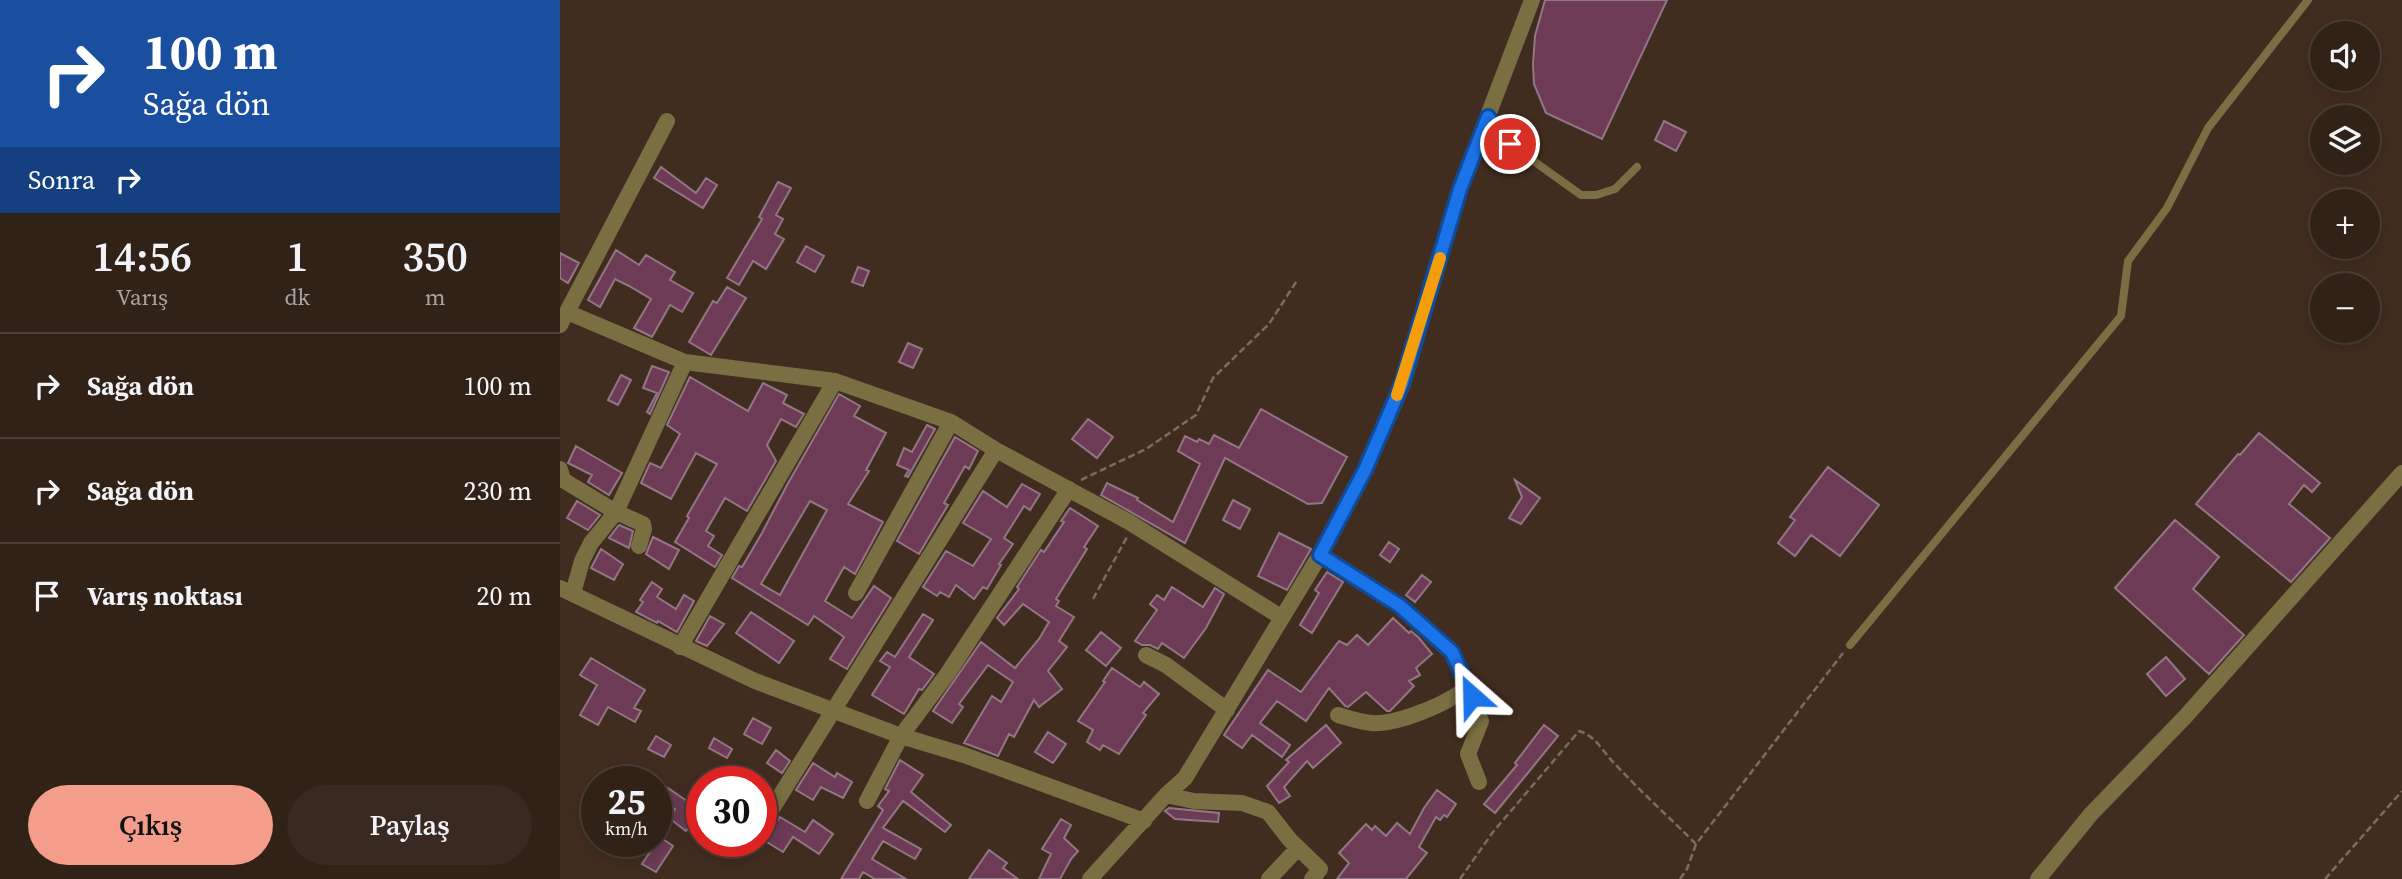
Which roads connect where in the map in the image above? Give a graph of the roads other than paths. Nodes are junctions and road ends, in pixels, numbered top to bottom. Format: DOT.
graph roads {
  1 [pos="1532,0"];
  2 [pos="2308,0"];
  3 [pos="1488,117"];
  4 [pos="667,121"];
  5 [pos="1637,167"];
  6 [pos="563,319"];
  7 [pos="685,362"];
  8 [pos="835,381"];
  9 [pos="951,422"];
  10 [pos="996,450"];
  11 [pos="560,469"];
  12 [pos="2402,474"];
  13 [pos="1071,490"];
  14 [pos="616,512"];
  15 [pos="639,546"];
  16 [pos="1320,555"];
  17 [pos="566,590"];
  18 [pos="856,593"];
  19 [pos="1281,617"];
  20 [pos="1850,645"];
  21 [pos="680,647"];
  22 [pos="1146,655"];
  23 [pos="1468,686"];
  24 [pos="834,710"];
  25 [pos="1227,710"];
  26 [pos="1338,715"];
  27 [pos="901,736"];
  28 [pos="1479,782"];
  29 [pos="1166,795"];
  30 [pos="777,801"];
  31 [pos="867,801"];
  32 [pos="1144,821"];
  33 [pos="1298,848"];
  34 [pos="1090,879"];
  35 [pos="1269,879"];
  36 [pos="1312,879"];
  37 [pos="2038,879"];
  1 -- 3 [label="street"];
  2 -- 20 [label="lane"];
  3 -- 5 [label="lane"];
  3 -- 16 [label="street"];
  4 -- 6 [label="street"];
  6 -- 7 [label="street"];
  7 -- 8 [label="street"];
  7 -- 14 [label="street"];
  8 -- 9 [label="street"];
  8 -- 21 [label="street"];
  9 -- 10 [label="street"];
  9 -- 18 [label="street"];
  10 -- 13 [label="street"];
  10 -- 24 [label="street"];
  11 -- 14 [label="street"];
  12 -- 37 [label="street"];
  13 -- 19 [label="street"];
  13 -- 27 [label="street"];
  14 -- 15 [label="street"];
  14 -- 17 [label="street"];
  16 -- 19 [label="street"];
  16 -- 23 [label="street"];
  17 -- 21 [label="street"];
  19 -- 25 [label="street"];
  21 -- 24 [label="street"];
  22 -- 25 [label="street"];
  23 -- 26 [label="street"];
  23 -- 28 [label="street"];
  24 -- 27 [label="street"];
  24 -- 30 [label="street"];
  25 -- 29 [label="street"];
  27 -- 31 [label="street"];
  27 -- 32 [label="street"];
  29 -- 32 [label="street"];
  29 -- 33 [label="street"];
  32 -- 34 [label="street"];
  33 -- 35 [label="street"];
  33 -- 36 [label="street"];
}
